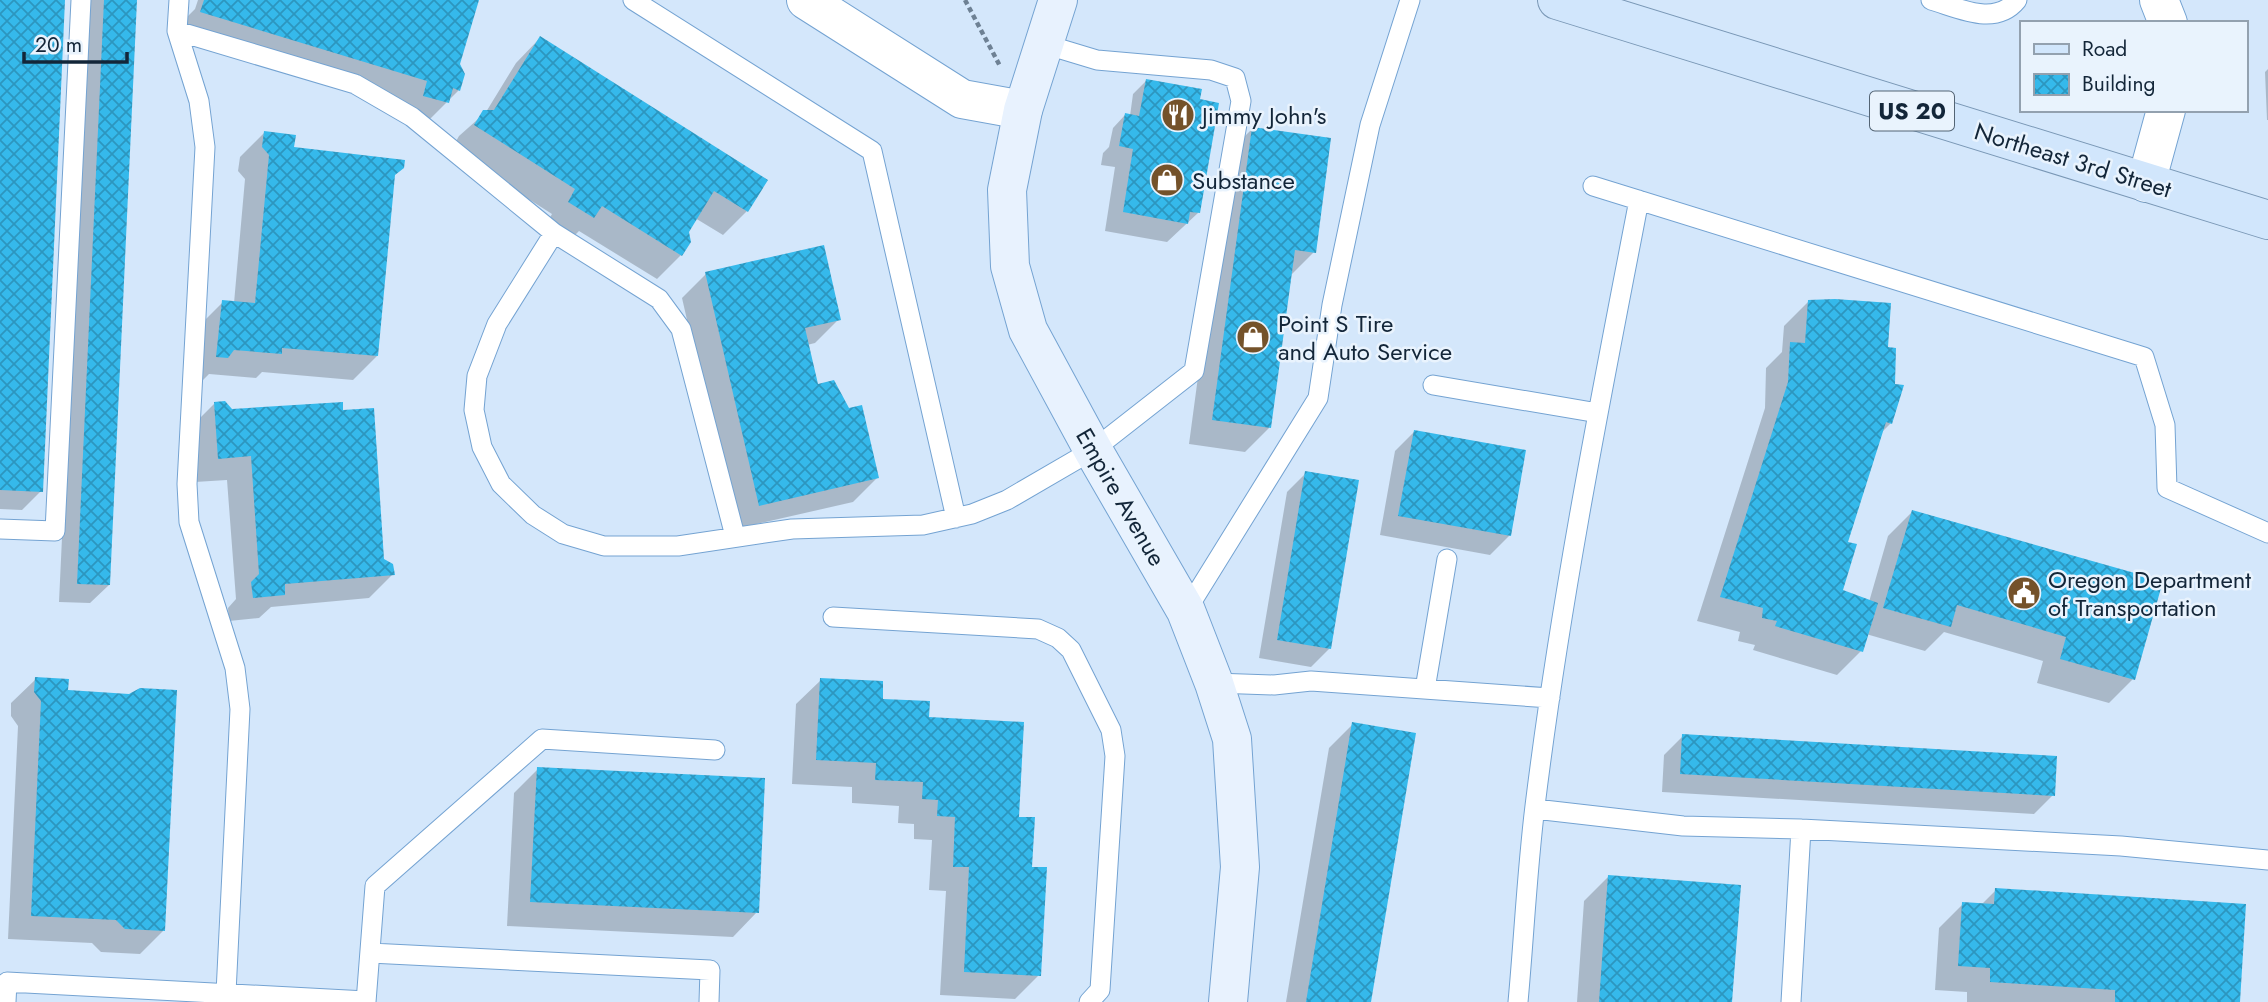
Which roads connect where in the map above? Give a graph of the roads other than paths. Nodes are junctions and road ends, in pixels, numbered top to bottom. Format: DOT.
graph roads {
  1 [pos="81,0"];
  2 [pos="179,0"];
  3 [pos="806,0"];
  4 [pos="1058,0"];
  5 [pos="1410,0"];
  6 [pos="1557,0"];
  7 [pos="1931,0"];
  8 [pos="2017,0"];
  9 [pos="2159,0"];
  10 [pos="645,3"];
  11 [pos="2167,21"];
  12 [pos="177,31"];
  13 [pos="1044,44"];
  14 [pos="1023,110"];
  15 [pos="2165,112"];
  16 [pos="2146,183"];
  17 [pos="1593,186"];
  18 [pos="1639,200"];
  19 [pos="2268,220"];
  20 [pos="554,233"];
  21 [pos="1433,385"];
  22 [pos="1598,413"];
  23 [pos="1093,450"];
  24 [pos="957,518"];
  25 [pos="0,528"];
  26 [pos="2268,533"];
  27 [pos="735,536"];
  28 [pos="1447,559"];
  29 [pos="1186,611"];
  30 [pos="833,617"];
  31 [pos="1214,683"];
  32 [pos="1425,689"];
  33 [pos="1550,698"];
  34 [pos="715,750"];
  35 [pos="1535,809"];
  36 [pos="1801,829"];
  37 [pos="2268,860"];
  38 [pos="369,953"];
  39 [pos="226,993"];
  40 [pos="6,1002"];
  41 [pos="366,1002"];
  42 [pos="709,1002"];
  43 [pos="1089,1002"];
  44 [pos="1228,1002"];
  45 [pos="1518,1002"];
  46 [pos="1791,1002"];
  1 -- 25 [label="lane"];
  2 -- 12 [label="lane"];
  3 -- 14 [label="street"];
  4 -- 13 [label="street, Empire Avenue"];
  5 -- 29 [label="lane"];
  6 -- 16 [label="main road, Northeast 3rd Street / US 20"];
  7 -- 8 [label="lane"];
  9 -- 11 [label="street"];
  10 -- 24 [label="lane"];
  12 -- 20 [label="lane"];
  12 -- 39 [label="lane"];
  13 -- 14 [label="street, Empire Avenue"];
  13 -- 23 [label="lane"];
  14 -- 23 [label="street, Empire Avenue"];
  15 -- 16 [label="street"];
  16 -- 19 [label="main road, Northeast 3rd Street / US 20"];
  17 -- 18 [label="lane"];
  18 -- 22 [label="lane"];
  18 -- 26 [label="lane"];
  20 -- 27 [label="lane"];
  20 -- 27 [label="lane"];
  21 -- 22 [label="lane"];
  22 -- 33 [label="lane"];
  23 -- 24 [label="lane"];
  23 -- 29 [label="street, Empire Avenue"];
  24 -- 27 [label="lane"];
  28 -- 32 [label="lane"];
  29 -- 31 [label="street, Empire Avenue"];
  30 -- 43 [label="lane"];
  31 -- 32 [label="lane"];
  31 -- 44 [label="street, Empire Avenue"];
  32 -- 33 [label="lane"];
  33 -- 35 [label="lane"];
  34 -- 38 [label="lane"];
  35 -- 36 [label="lane"];
  35 -- 45 [label="lane"];
  36 -- 37 [label="lane"];
  36 -- 46 [label="lane"];
  38 -- 41 [label="lane"];
  38 -- 42 [label="lane"];
  39 -- 40 [label="lane"];
  39 -- 41 [label="lane"];
}
